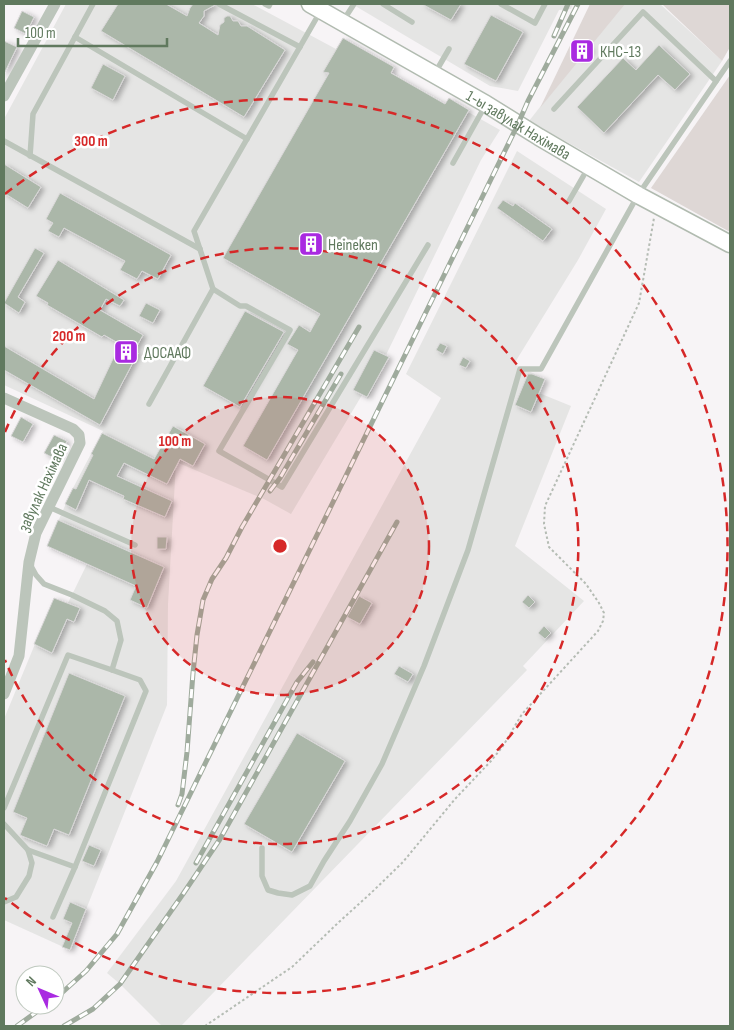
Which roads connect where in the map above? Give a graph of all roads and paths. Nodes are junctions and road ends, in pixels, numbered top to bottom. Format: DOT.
graph roads {
  1 [pos="55,4"];
  2 [pos="93,4"];
  3 [pos="219,4"];
  4 [pos="265,4"];
  5 [pos="270,4"];
  6 [pos="354,4"];
  7 [pos="384,4"];
  8 [pos="501,4"];
  9 [pos="545,4"];
  10 [pos="315,7"];
  11 [pos="342,22"];
  12 [pos="412,22"];
  13 [pos="75,37"];
  14 [pos="300,47"];
  15 [pos="449,49"];
  16 [pos="730,61"];
  17 [pos="434,75"];
  18 [pos="716,81"];
  19 [pos="4,96"];
  20 [pos="486,104"];
  21 [pos="554,109"];
  22 [pos="247,139"];
  23 [pos="4,141"];
  24 [pos="30,156"];
  25 [pos="453,163"];
  26 [pos="589,167"];
  27 [pos="638,196"];
  28 [pos="568,201"];
  29 [pos="656,205"];
  30 [pos="730,244"];
  31 [pos="428,245"];
  32 [pos="200,249"];
  33 [pos="213,289"];
  34 [pos="4,398"];
  35 [pos="149,404"];
  36 [pos="49,507"];
  37 [pos="135,544"];
  38 [pos="29,562"];
  39 [pos="112,670"];
  40 [pos="4,694"];
  41 [pos="4,808"];
  42 [pos="4,824"];
  43 [pos="262,848"];
  44 [pos="28,850"];
  45 [pos="75,867"];
  46 [pos="4,902"];
  47 [pos="53,917"];
  48 [pos="204,1026"];
  1 -- 19 [label="street"];
  2 -- 13 [label="lane"];
  3 -- 14 [label="lane"];
  4 -- 5 [label="lane"];
  6 -- 11 [label="lane"];
  7 -- 12 [label="lane"];
  8 -- 9 [label="lane"];
  10 -- 11 [label="street, 1-ы завулак Нахімава"];
  10 -- 14 [label="lane"];
  11 -- 17 [label="street, 1-ы завулак Нахімава"];
  13 -- 22 [label="lane"];
  13 -- 24 [label="lane"];
  14 -- 22 [label="lane"];
  15 -- 17 [label="lane"];
  16 -- 18 [label="lane"];
  17 -- 20 [label="street, 1-ы завулак Нахімава"];
  18 -- 21 [label="lane"];
  18 -- 27 [label="lane"];
  20 -- 25 [label="lane"];
  20 -- 26 [label="street, 1-ы завулак Нахімава"];
  22 -- 32 [label="lane"];
  23 -- 24 [label="lane"];
  24 -- 32 [label="lane"];
  26 -- 27 [label="street, 1-ы завулак Нахімава"];
  26 -- 28 [label="lane"];
  27 -- 29 [label="street, 1-ы завулак Нахімава"];
  27 -- 43 [label="lane"];
  29 -- 30 [label="street, 1-ы завулак Нахімава"];
  29 -- 48 [label="path"];
  31 -- 33 [label="lane"];
  32 -- 33 [label="lane"];
  33 -- 35 [label="lane"];
  34 -- 36 [label="street, завулак Нахімава"];
  36 -- 37 [label="lane"];
  36 -- 38 [label="street, завулак Нахімава"];
  38 -- 39 [label="lane"];
  38 -- 40 [label="street, завулак Нахімава"];
  39 -- 41 [label="lane"];
  39 -- 45 [label="lane"];
  42 -- 44 [label="lane"];
  44 -- 45 [label="lane"];
  44 -- 46 [label="lane"];
  45 -- 47 [label="lane"];
}
